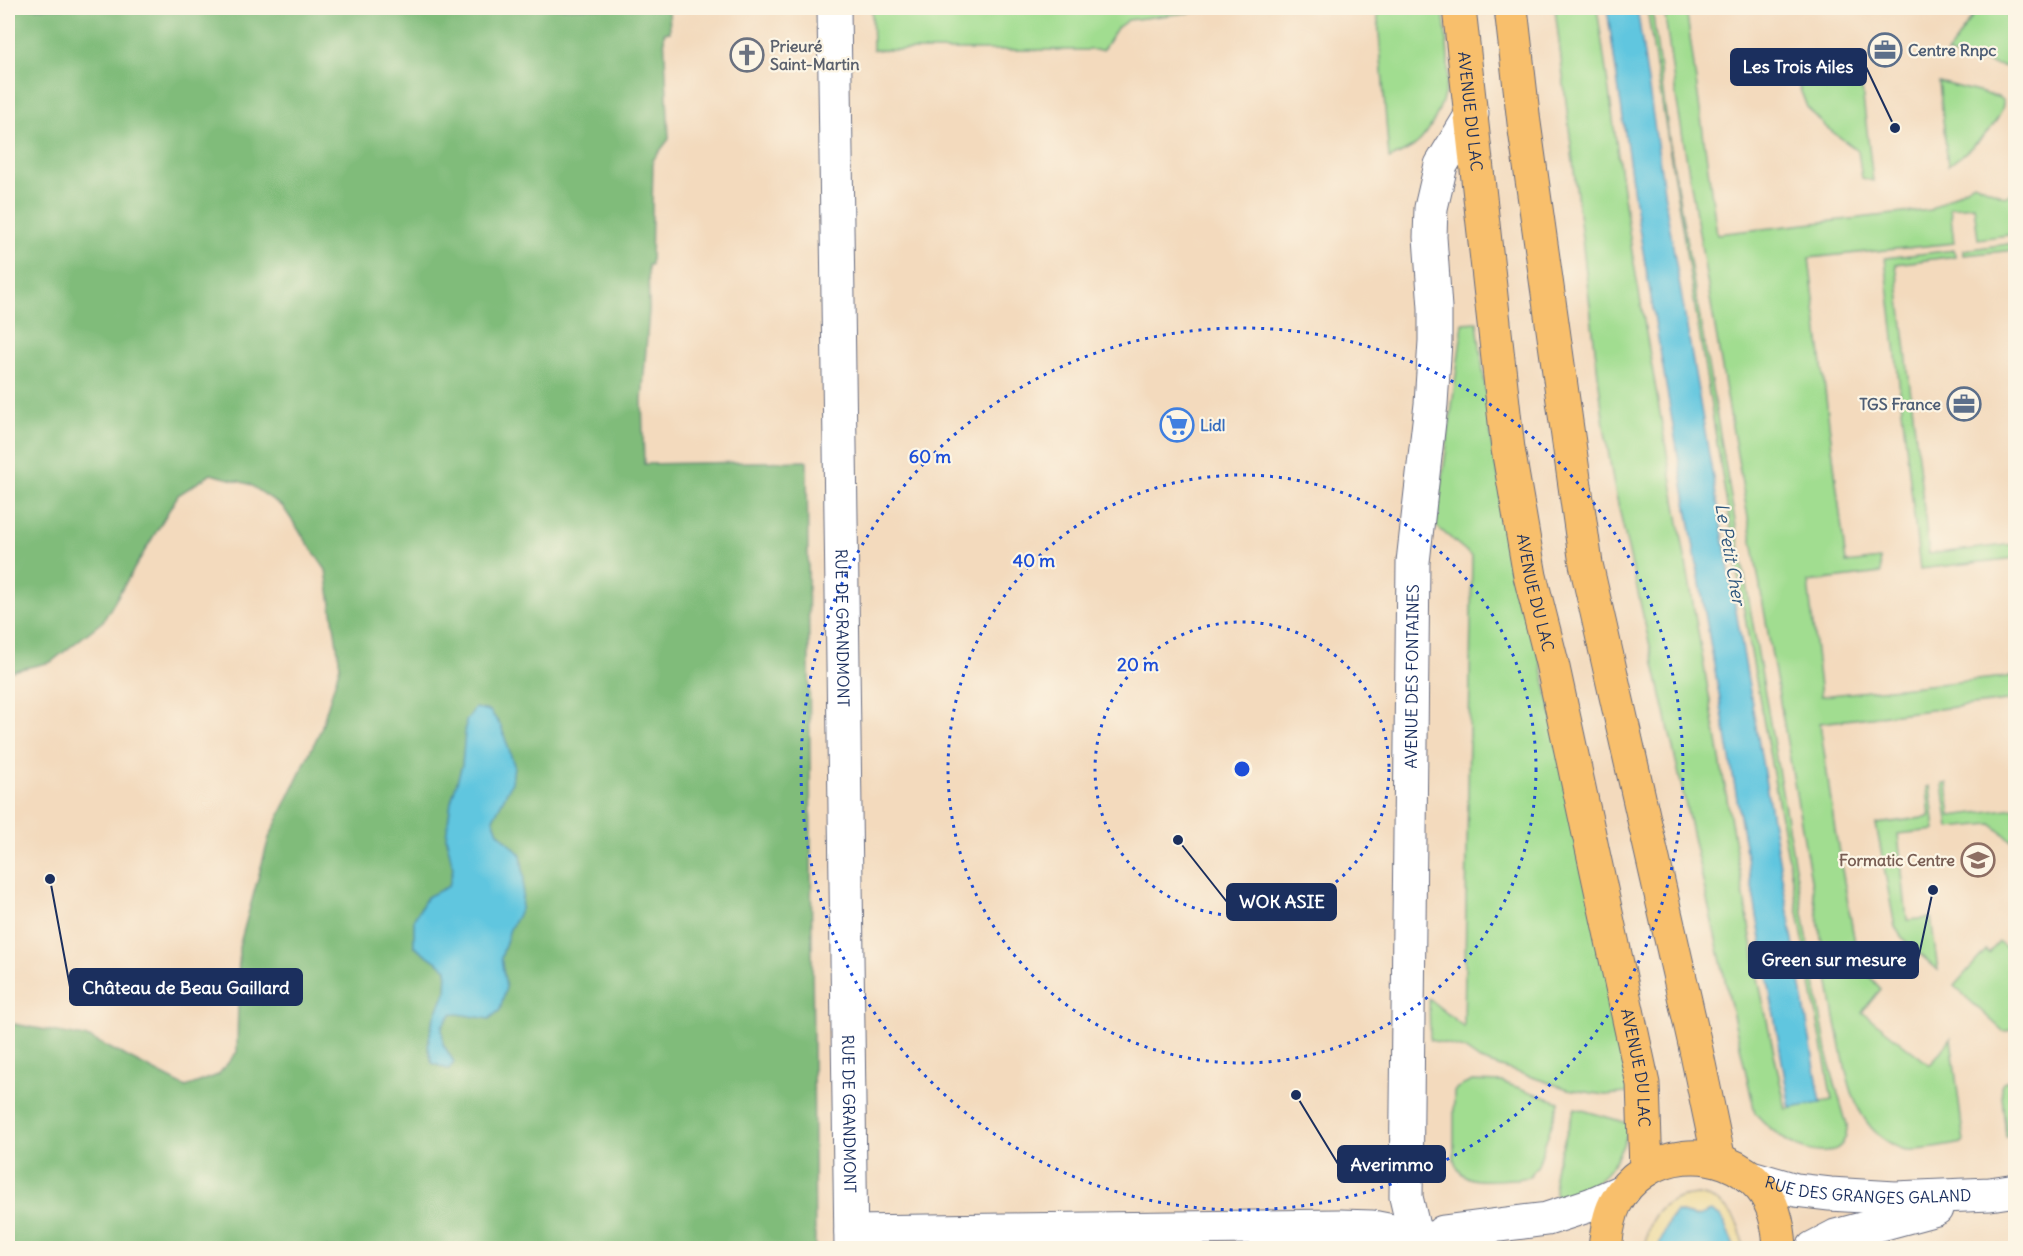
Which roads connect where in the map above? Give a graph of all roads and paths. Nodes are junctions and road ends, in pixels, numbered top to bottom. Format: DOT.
graph roads {
  1 [pos="834,8"];
  2 [pos="1459,8"];
  3 [pos="1511,8"];
  4 [pos="1472,114"];
  5 [pos="1719,1160"];
  6 [pos="1748,1176"];
  7 [pos="1635,1180"];
  8 [pos="2003,1192"];
  9 [pos="851,1240"];
  10 [pos="1416,1241"];
  11 [pos="1479,1248"];
  12 [pos="1605,1248"];
  13 [pos="1780,1248"];
  14 [pos="1814,1248"];
  1 -- 9 [label="street, RUE DE GRANDMONT"];
  2 -- 4 [label="main road, AVENUE DU LAC"];
  3 -- 5 [label="main road"];
  4 -- 7 [label="main road, AVENUE DU LAC"];
  4 -- 10 [label="street, AVENUE DES FONTAINES"];
  5 -- 6 [label="main road"];
  5 -- 7 [label="main road"];
  6 -- 8 [label="street, RUE DES GRANGES GALAND"];
  6 -- 13 [label="main road"];
  7 -- 10 [label="street"];
  7 -- 12 [label="main road"];
  8 -- 14 [label="street, RUE DES GRANGES GALAND"];
  9 -- 10 [label="street"];
  10 -- 11 [label="street"];
}
